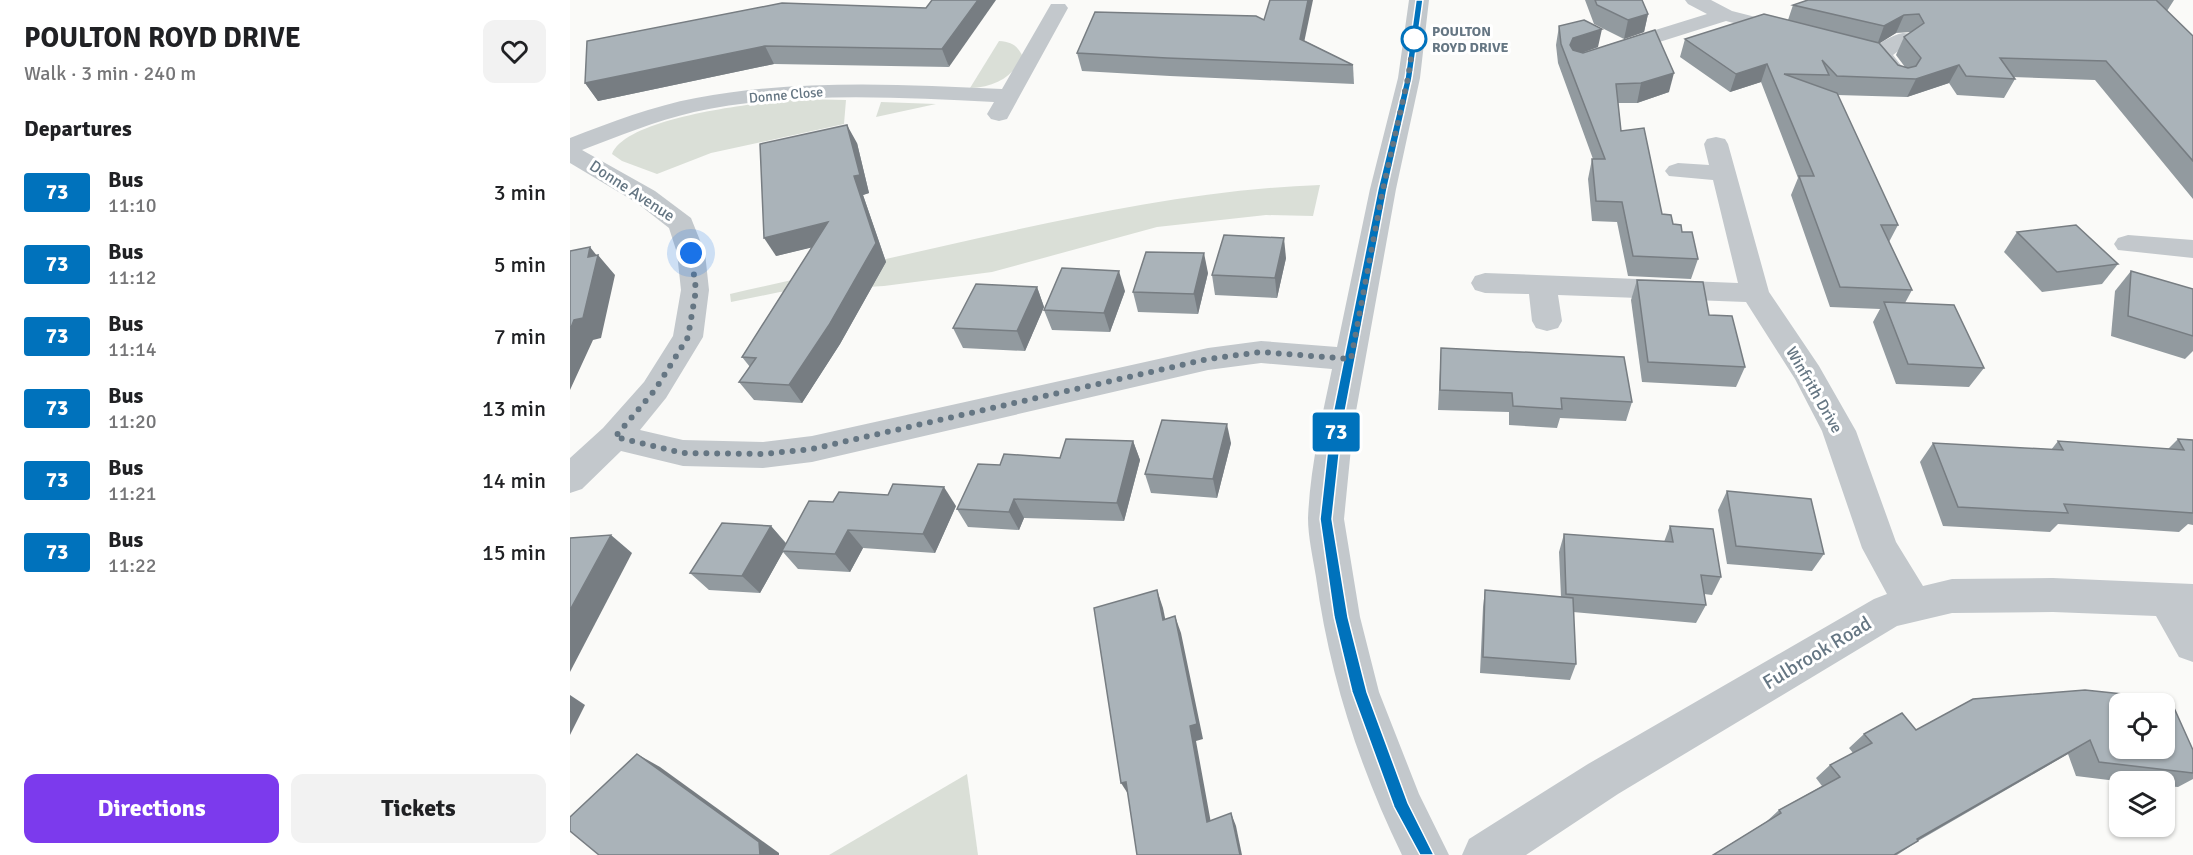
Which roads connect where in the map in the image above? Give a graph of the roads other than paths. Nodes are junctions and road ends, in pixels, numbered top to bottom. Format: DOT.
graph roads {
  1 [pos="1419,0"];
  2 [pos="1695,0"];
  3 [pos="1058,8"];
  4 [pos="1725,15"];
  5 [pos="1803,34"];
  6 [pos="1903,39"];
  7 [pos="1608,47"];
  8 [pos="1858,48"];
  9 [pos="1880,54"];
  10 [pos="1899,77"];
  11 [pos="570,146"];
  12 [pos="570,153"];
  13 [pos="1678,171"];
  14 [pos="2128,244"];
  15 [pos="2192,251"];
  16 [pos="1485,283"];
  17 [pos="1542,285"];
  18 [pos="1755,293"];
  19 [pos="1547,321"];
  20 [pos="1351,359"];
  21 [pos="615,437"];
  22 [pos="570,479"];
  23 [pos="2180,600"];
  24 [pos="1914,605"];
  25 [pos="2193,644"];
  26 [pos="1426,855"];
  27 [pos="1485,855"];
  1 -- 20 [label="street"];
  2 -- 4 [label="street"];
  3 -- 11 [label="street, Donne Close"];
  4 -- 5 [label="street"];
  4 -- 7 [label="street"];
  6 -- 9 [label="street"];
  8 -- 9 [label="street"];
  9 -- 10 [label="street"];
  12 -- 21 [label="street, Donne Avenue"];
  13 -- 18 [label="street, Winfrith Drive"];
  14 -- 15 [label="street"];
  16 -- 17 [label="street"];
  17 -- 18 [label="street"];
  17 -- 19 [label="street"];
  18 -- 24 [label="street, Winfrith Drive"];
  20 -- 21 [label="street"];
  20 -- 26 [label="street"];
  21 -- 22 [label="street, Donne Avenue"];
  23 -- 24 [label="street, Fulbrook Road"];
  23 -- 25 [label="street"];
  24 -- 27 [label="street, Fulbrook Road"];
}
